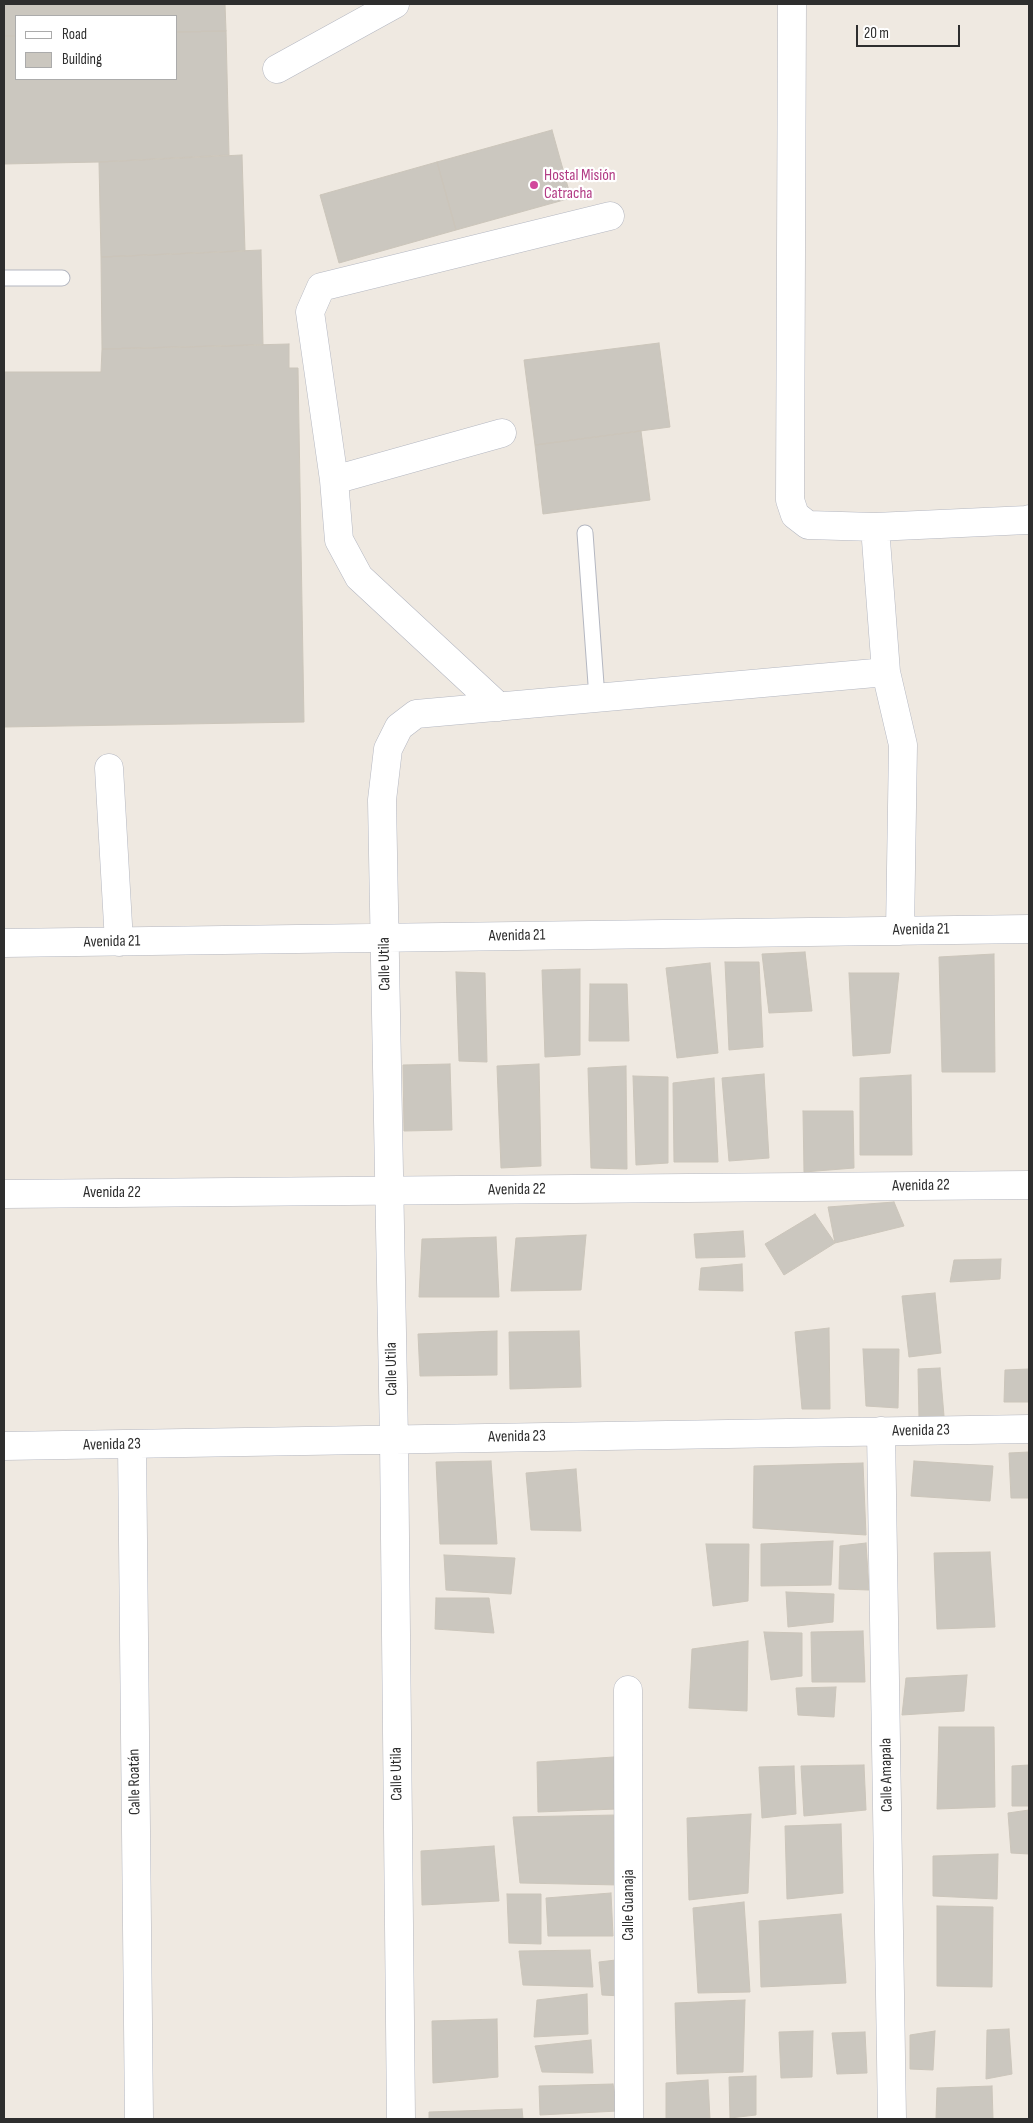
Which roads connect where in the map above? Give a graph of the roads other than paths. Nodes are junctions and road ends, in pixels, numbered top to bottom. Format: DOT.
graph roads {
  1 [pos="395,4"];
  2 [pos="792,4"];
  3 [pos="277,69"];
  4 [pos="610,216"];
  5 [pos="4,278"];
  6 [pos="62,278"];
  7 [pos="502,433"];
  8 [pos="334,480"];
  9 [pos="1029,519"];
  10 [pos="875,527"];
  11 [pos="585,534"];
  12 [pos="886,672"];
  13 [pos="597,698"];
  14 [pos="499,707"];
  15 [pos="109,768"];
  16 [pos="1029,929"];
  17 [pos="900,930"];
  18 [pos="385,938"];
  19 [pos="120,942"];
  20 [pos="4,943"];
  21 [pos="1029,1185"];
  22 [pos="390,1192"];
  23 [pos="4,1194"];
  24 [pos="1029,1429"];
  25 [pos="881,1431"];
  26 [pos="394,1440"];
  27 [pos="132,1444"];
  28 [pos="4,1446"];
  29 [pos="628,1690"];
  30 [pos="139,2119"];
  31 [pos="401,2119"];
  32 [pos="629,2119"];
  33 [pos="892,2119"];
  1 -- 3 [label="street"];
  2 -- 10 [label="street"];
  4 -- 8 [label="street"];
  5 -- 6 [label="lane"];
  7 -- 8 [label="street"];
  8 -- 14 [label="street"];
  9 -- 10 [label="street"];
  10 -- 12 [label="street"];
  11 -- 13 [label="lane"];
  12 -- 13 [label="street, Calle Utila"];
  12 -- 17 [label="street"];
  13 -- 14 [label="street, Calle Utila"];
  14 -- 18 [label="street, Calle Utila"];
  15 -- 19 [label="street"];
  16 -- 17 [label="street, Avenida 21"];
  17 -- 18 [label="street, Avenida 21"];
  18 -- 19 [label="street, Avenida 21"];
  18 -- 22 [label="street, Calle Utila"];
  19 -- 20 [label="street, Avenida 21"];
  21 -- 22 [label="street, Avenida 22"];
  22 -- 23 [label="street, Avenida 22"];
  22 -- 26 [label="street, Calle Utila"];
  24 -- 25 [label="street, Avenida 23"];
  25 -- 26 [label="street, Avenida 23"];
  25 -- 33 [label="street, Calle Amapala"];
  26 -- 27 [label="street, Avenida 23"];
  26 -- 31 [label="street, Calle Utila"];
  27 -- 28 [label="street, Avenida 23"];
  27 -- 30 [label="street, Calle Roatán"];
  29 -- 32 [label="street, Calle Guanaja"];
}
